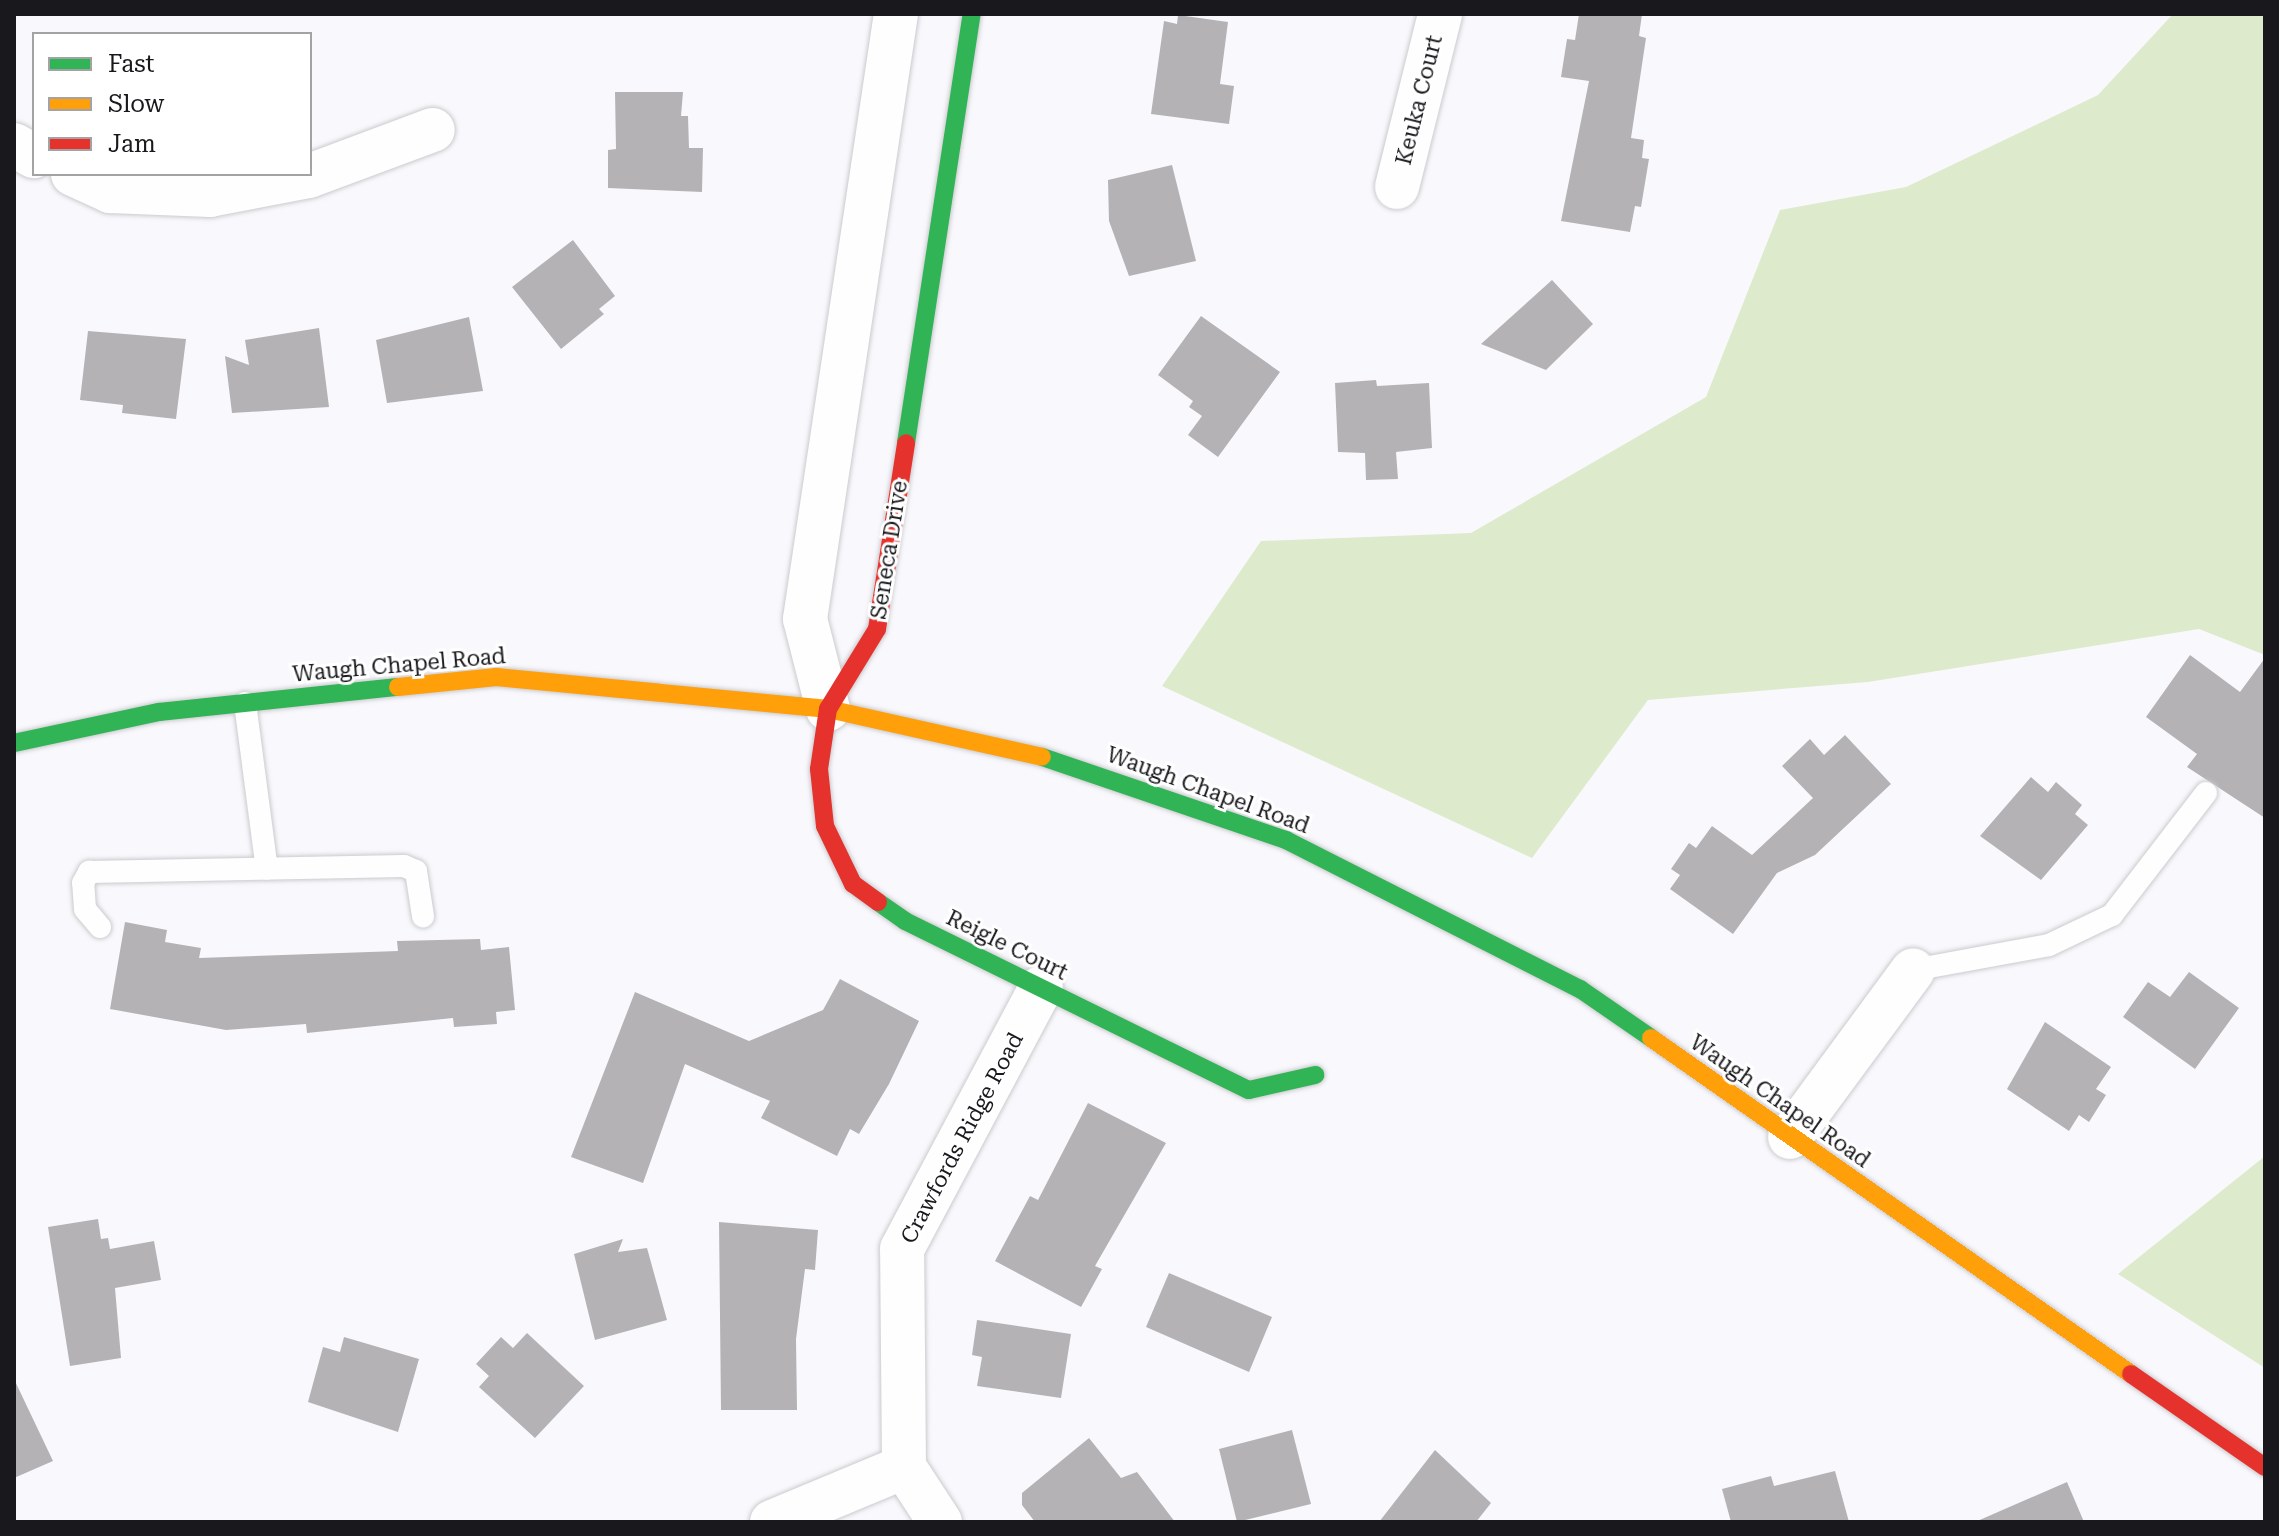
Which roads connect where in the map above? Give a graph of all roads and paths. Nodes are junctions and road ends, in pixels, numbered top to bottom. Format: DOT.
graph roads {
  1 [pos="896,14"];
  2 [pos="972,14"];
  3 [pos="1440,14"];
  4 [pos="433,130"];
  5 [pos="14,145"];
  6 [pos="32,155"];
  7 [pos="312,175"];
  8 [pos="77,176"];
  9 [pos="309,176"];
  10 [pos="1397,187"];
  11 [pos="245,703"];
  12 [pos="828,709"];
  13 [pos="14,743"];
  14 [pos="2206,793"];
  15 [pos="267,869"];
  16 [pos="423,916"];
  17 [pos="100,927"];
  18 [pos="1913,970"];
  19 [pos="1041,988"];
  20 [pos="1315,1075"];
  21 [pos="1790,1137"];
  22 [pos="904,1467"];
  23 [pos="2265,1467"];
  24 [pos="772,1522"];
  25 [pos="940,1522"];
  1 -- 12 [label="street"];
  2 -- 12 [label="main road, Seneca Drive"];
  3 -- 10 [label="street, Keuka Court"];
  4 -- 7 [label="street"];
  5 -- 6 [label="street"];
  8 -- 9 [label="street"];
  11 -- 12 [label="main road, Waugh Chapel Road"];
  11 -- 13 [label="main road, Waugh Chapel Road"];
  11 -- 15 [label="lane"];
  12 -- 19 [label="main road, Reigle Court"];
  12 -- 21 [label="main road, Waugh Chapel Road"];
  14 -- 18 [label="lane"];
  15 -- 16 [label="lane"];
  15 -- 17 [label="lane"];
  18 -- 21 [label="street"];
  19 -- 20 [label="main road, Reigle Court"];
  19 -- 22 [label="street, Crawfords Ridge Road"];
  21 -- 23 [label="main road, Waugh Chapel Road"];
  22 -- 24 [label="street"];
  22 -- 25 [label="street"];
}
